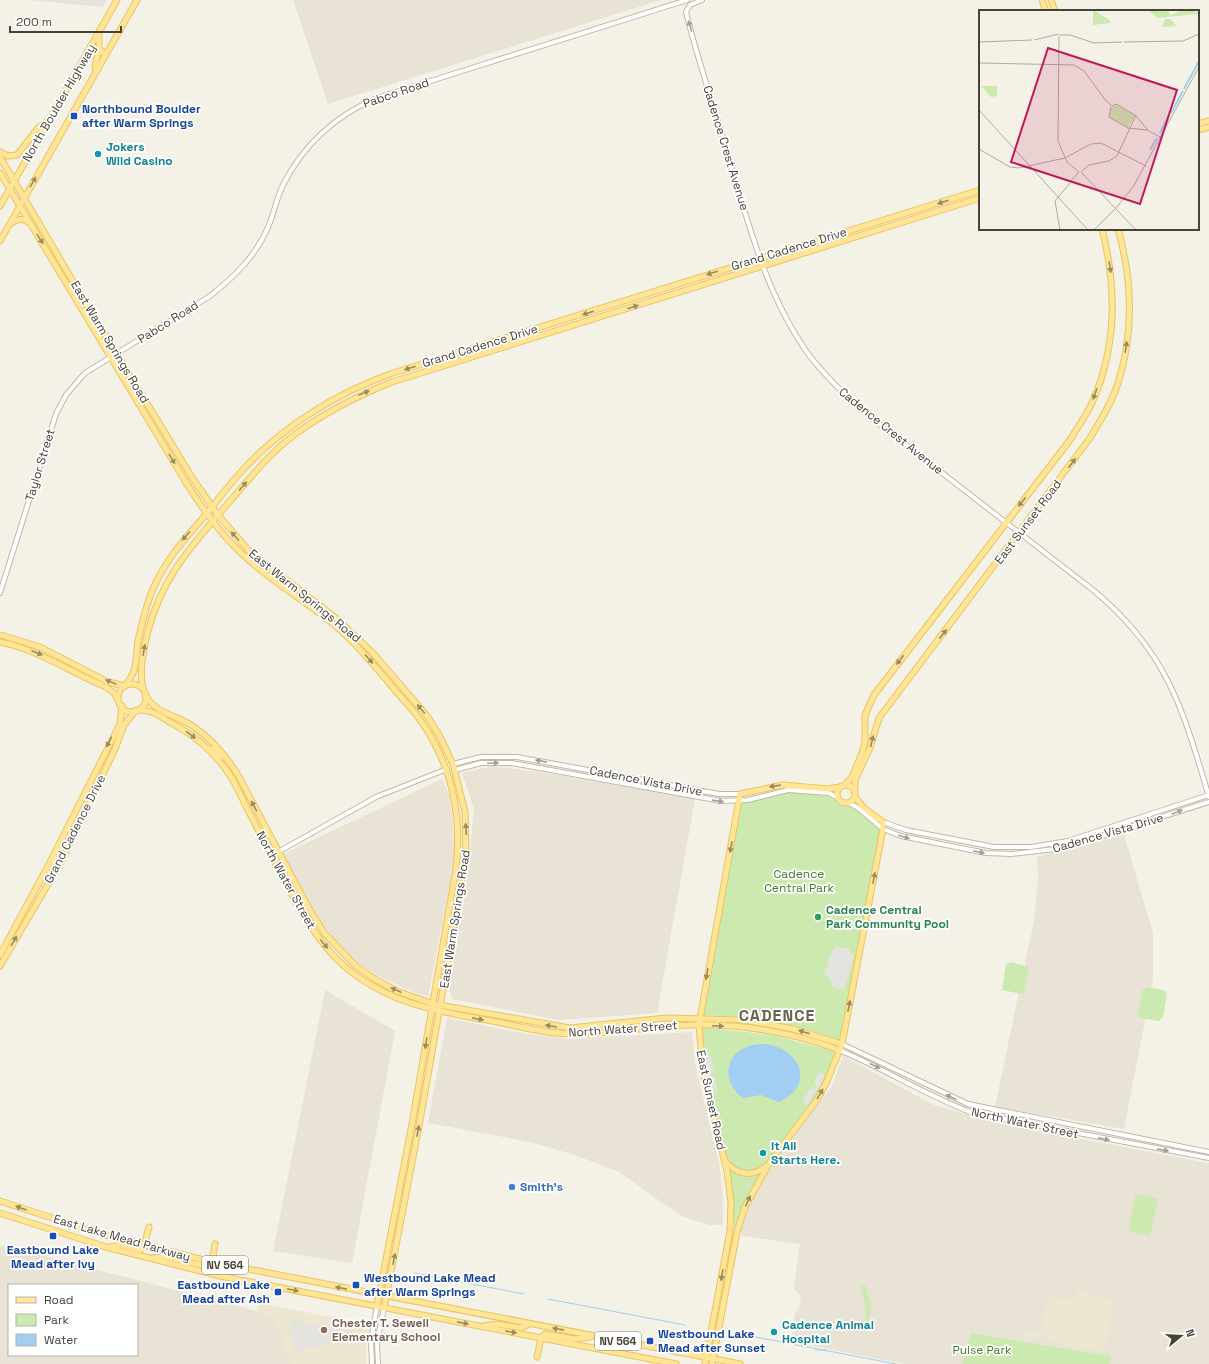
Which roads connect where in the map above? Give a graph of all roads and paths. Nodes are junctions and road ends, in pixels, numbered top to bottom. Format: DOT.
graph roads {
  1 [pos="117,0"];
  2 [pos="137,0"];
  3 [pos="687,0"];
  4 [pos="702,0"];
  5 [pos="1042,0"];
  6 [pos="1047,0"];
  7 [pos="1051,0"];
  8 [pos="1054,9"];
  9 [pos="1046,10"];
  10 [pos="100,30"];
  11 [pos="91,46"];
  12 [pos="105,55"];
  13 [pos="96,71"];
  14 [pos="49,120"];
  15 [pos="1209,121"];
  16 [pos="1199,124"];
  17 [pos="1209,127"];
  18 [pos="1199,130"];
  19 [pos="0,152"];
  20 [pos="0,158"];
  21 [pos="0,173"];
  22 [pos="14,181"];
  23 [pos="9,189"];
  24 [pos="979,190"];
  25 [pos="24,198"];
  26 [pos="979,198"];
  27 [pos="0,206"];
  28 [pos="20,206"];
  29 [pos="30,223"];
  30 [pos="9,224"];
  31 [pos="1102,230"];
  32 [pos="1118,230"];
  33 [pos="0,241"];
  34 [pos="760,258"];
  35 [pos="763,267"];
  36 [pos="81,295"];
  37 [pos="76,299"];
  38 [pos="117,354"];
  39 [pos="111,357"];
  40 [pos="142,409"];
  41 [pos="168,437"];
  42 [pos="212,507"];
  43 [pos="206,514"];
  44 [pos="218,515"];
  45 [pos="212,522"];
  46 [pos="1006,522"];
  47 [pos="1020,533"];
  48 [pos="0,593"];
  49 [pos="0,635"];
  50 [pos="0,642"];
  51 [pos="125,686"];
  52 [pos="143,689"];
  53 [pos="146,696"];
  54 [pos="121,704"];
  55 [pos="136,711"];
  56 [pos="436,746"];
  57 [pos="206,748"];
  58 [pos="454,767"];
  59 [pos="447,769"];
  60 [pos="238,775"];
  61 [pos="845,784"];
  62 [pos="840,787"];
  63 [pos="855,790"];
  64 [pos="740,794"];
  65 [pos="1209,796"];
  66 [pos="856,797"];
  67 [pos="838,798"];
  68 [pos="463,801"];
  69 [pos="740,802"];
  70 [pos="1209,802"];
  71 [pos="849,803"];
  72 [pos="883,822"];
  73 [pos="883,828"];
  74 [pos="258,830"];
  75 [pos="62,838"];
  76 [pos="278,852"];
  77 [pos="48,883"];
  78 [pos="0,955"];
  79 [pos="0,966"];
  80 [pos="432,1007"];
  81 [pos="440,1008"];
  82 [pos="699,1018"];
  83 [pos="699,1025"];
  84 [pos="842,1044"];
  85 [pos="839,1050"];
  86 [pos="1209,1152"];
  87 [pos="1209,1158"];
  88 [pos="724,1160"];
  89 [pos="770,1162"];
  90 [pos="400,1188"];
  91 [pos="407,1189"];
  92 [pos="0,1201"];
  93 [pos="0,1213"];
  94 [pos="149,1227"];
  95 [pos="215,1244"];
  96 [pos="144,1246"];
  97 [pos="106,1247"];
  98 [pos="146,1258"];
  99 [pos="212,1262"];
  100 [pos="379,1295"];
  101 [pos="387,1297"];
  102 [pos="377,1306"];
  103 [pos="384,1308"];
  104 [pos="529,1324"];
  105 [pos="482,1327"];
  106 [pos="593,1336"];
  107 [pos="540,1338"];
  108 [pos="537,1358"];
  109 [pos="706,1358"];
  110 [pos="713,1362"];
  111 [pos="372,1364"];
  112 [pos="378,1364"];
  113 [pos="676,1364"];
  114 [pos="705,1364"];
  115 [pos="740,1364"];
  1 -- 10 [label="main road, North Boulder Highway"];
  2 -- 12 [label="main road, North Boulder Highway"];
  3 -- 38 [label="street, Pabco Road"];
  34 -- 4 [label="street, Cadence Crest Avenue, one-way"];
  5 -- 9 [label="main road"];
  6 -- 8 [label="main road"];
  7 -- 8 [label="main road"];
  10 -- 11 [label="main road, North Boulder Highway"];
  10 -- 12 [label="main road"];
  11 -- 13 [label="main road"];
  11 -- 14 [label="main road, North Boulder Highway"];
  12 -- 13 [label="main road, North Boulder Highway"];
  25 -- 13 [label="main road, North Boulder Highway, one-way"];
  14 -- 19 [label="main road"];
  14 -- 22 [label="main road, North Boulder Highway"];
  15 -- 16 [label="main road"];
  17 -- 18 [label="main road"];
  20 -- 22 [label="main road, East Warm Springs Road"];
  21 -- 23 [label="main road, East Warm Springs Road"];
  22 -- 23 [label="main road, North Boulder Highway"];
  22 -- 25 [label="main road, East Warm Springs Road"];
  23 -- 27 [label="main road, North Boulder Highway"];
  23 -- 28 [label="main road, East Warm Springs Road"];
  24 -- 34 [label="main road, Grand Cadence Drive, one-way"];
  25 -- 28 [label="main road, North Boulder Highway"];
  25 -- 36 [label="main road, East Warm Springs Road"];
  26 -- 35 [label="main road, Grand Cadence Drive"];
  28 -- 29 [label="main road, East Warm Springs Road"];
  28 -- 30 [label="main road, North Boulder Highway"];
  29 -- 30 [label="main road"];
  29 -- 37 [label="main road, East Warm Springs Road, one-way"];
  30 -- 33 [label="main road, North Boulder Highway"];
  31 -- 46 [label="main road, East Sunset Road, one-way"];
  47 -- 32 [label="main road, East Sunset Road, one-way"];
  34 -- 35 [label="street, Cadence Crest Avenue"];
  34 -- 42 [label="main road, Grand Cadence Drive, one-way"];
  44 -- 35 [label="main road, Grand Cadence Drive, one-way"];
  35 -- 46 [label="street, Cadence Crest Avenue"];
  36 -- 37 [label="main road"];
  36 -- 38 [label="main road, East Warm Springs Road"];
  37 -- 39 [label="main road, East Warm Springs Road"];
  38 -- 39 [label="street, Pabco Road"];
  38 -- 41 [label="main road, East Warm Springs Road"];
  39 -- 40 [label="main road, East Warm Springs Road"];
  39 -- 48 [label="street, Taylor Street"];
  40 -- 41 [label="main road"];
  40 -- 43 [label="main road, East Warm Springs Road, one-way"];
  41 -- 42 [label="main road, East Warm Springs Road"];
  42 -- 43 [label="main road, Grand Cadence Drive"];
  42 -- 44 [label="main road, East Warm Springs Road"];
  43 -- 45 [label="main road, East Warm Springs Road"];
  43 -- 51 [label="main road, Grand Cadence Drive, one-way"];
  44 -- 45 [label="main road, Grand Cadence Drive"];
  58 -- 44 [label="main road, East Warm Springs Road, one-way"];
  52 -- 45 [label="main road, Grand Cadence Drive, one-way"];
  45 -- 56 [label="main road, East Warm Springs Road, one-way"];
  46 -- 47 [label="street, Cadence Crest Avenue"];
  46 -- 61 [label="main road, East Sunset Road, one-way"];
  63 -- 47 [label="main road, East Sunset Road, one-way"];
  47 -- 65 [label="street, Cadence Crest Avenue"];
  51 -- 49 [label="main road, one-way"];
  50 -- 54 [label="main road, North Water Street, one-way"];
  51 -- 52 [label="main road"];
  51 -- 54 [label="main road"];
  52 -- 53 [label="main road, North Water Street"];
  53 -- 55 [label="main road"];
  53 -- 60 [label="main road, North Water Street"];
  54 -- 55 [label="main road, North Water Street"];
  54 -- 75 [label="main road, Grand Cadence Drive, one-way"];
  55 -- 57 [label="main road, North Water Street, one-way"];
  55 -- 77 [label="main road, Grand Cadence Drive"];
  56 -- 58 [label="main road"];
  56 -- 59 [label="main road, East Warm Springs Road"];
  57 -- 60 [label="main road"];
  57 -- 74 [label="main road, North Water Street"];
  64 -- 58 [label="street, Cadence Vista Drive, one-way"];
  58 -- 68 [label="main road, East Warm Springs Road"];
  58 -- 69 [label="street, Cadence Vista Drive, one-way"];
  59 -- 68 [label="main road"];
  59 -- 76 [label="street"];
  59 -- 80 [label="main road, East Warm Springs Road"];
  76 -- 60 [label="main road, North Water Street, one-way"];
  61 -- 62 [label="main road"];
  61 -- 63 [label="main road"];
  62 -- 64 [label="main road, Cadence Vista Drive, one-way"];
  62 -- 67 [label="main road"];
  63 -- 66 [label="main road"];
  64 -- 69 [label="main road, East Sunset Road"];
  65 -- 72 [label="street, Cadence Vista Drive"];
  66 -- 71 [label="main road"];
  66 -- 72 [label="main road, Cadence Vista Drive"];
  67 -- 69 [label="street, Cadence Vista Drive"];
  67 -- 71 [label="main road"];
  81 -- 68 [label="main road, East Warm Springs Road, one-way"];
  69 -- 82 [label="main road, East Sunset Road, one-way"];
  73 -- 70 [label="street, Cadence Vista Drive, one-way"];
  71 -- 73 [label="street, Cadence Vista Drive"];
  72 -- 73 [label="main road"];
  84 -- 73 [label="main road, one-way"];
  74 -- 76 [label="main road"];
  74 -- 80 [label="main road, North Water Street, one-way"];
  75 -- 77 [label="main road"];
  75 -- 78 [label="main road, Grand Cadence Drive"];
  80 -- 76 [label="main road, North Water Street, one-way"];
  79 -- 77 [label="main road, Grand Cadence Drive, one-way"];
  80 -- 81 [label="main road, North Water Street"];
  80 -- 90 [label="main road, East Warm Springs Road, one-way"];
  82 -- 81 [label="main road, North Water Street, one-way"];
  81 -- 83 [label="main road, North Water Street, one-way"];
  91 -- 81 [label="main road, East Warm Springs Road, one-way"];
  82 -- 83 [label="main road, East Sunset Road"];
  84 -- 82 [label="main road, North Water Street, one-way"];
  83 -- 85 [label="main road, North Water Street, one-way"];
  83 -- 88 [label="main road, East Sunset Road"];
  84 -- 85 [label="main road"];
  86 -- 84 [label="street, North Water Street, one-way"];
  85 -- 87 [label="street, North Water Street, one-way"];
  89 -- 85 [label="main road, one-way"];
  88 -- 89 [label="main road"];
  88 -- 109 [label="main road, East Sunset Road, one-way"];
  110 -- 89 [label="main road, one-way"];
  90 -- 91 [label="main road"];
  90 -- 100 [label="main road, East Warm Springs Road"];
  101 -- 91 [label="main road, East Warm Springs Road, one-way"];
  96 -- 92 [label="main road, East Lake Mead Parkway / NV 564, one-way"];
  93 -- 97 [label="main road, East Lake Mead Parkway / NV 564"];
  94 -- 96 [label="main road"];
  95 -- 99 [label="main road"];
  96 -- 97 [label="main road"];
  96 -- 99 [label="main road, East Lake Mead Parkway / NV 564"];
  97 -- 98 [label="main road, East Lake Mead Parkway / NV 564"];
  98 -- 99 [label="main road"];
  98 -- 102 [label="main road, East Lake Mead Parkway / NV 564, one-way"];
  100 -- 99 [label="main road, East Lake Mead Parkway / NV 564, one-way"];
  100 -- 101 [label="main road, East Lake Mead Parkway / NV 564"];
  100 -- 102 [label="main road, East Warm Springs Road"];
  101 -- 103 [label="main road, East Warm Springs Road"];
  101 -- 104 [label="main road, East Lake Mead Parkway / NV 564"];
  102 -- 103 [label="main road, East Lake Mead Parkway / NV 564"];
  102 -- 111 [label="street, East Warm Springs Road"];
  103 -- 105 [label="main road, East Lake Mead Parkway / NV 564, one-way"];
  103 -- 112 [label="street, East Warm Springs Road"];
  104 -- 105 [label="main road"];
  106 -- 104 [label="main road, East Lake Mead Parkway / NV 564, one-way"];
  105 -- 107 [label="main road, East Lake Mead Parkway / NV 564, one-way"];
  106 -- 107 [label="main road"];
  106 -- 109 [label="main road, East Lake Mead Parkway / NV 564"];
  107 -- 108 [label="main road"];
  107 -- 113 [label="main road, East Lake Mead Parkway / NV 564"];
  109 -- 110 [label="main road, East Lake Mead Parkway / NV 564"];
  109 -- 114 [label="main road, East Sunset Road"];
  110 -- 115 [label="main road, East Lake Mead Parkway / NV 564"];
}
